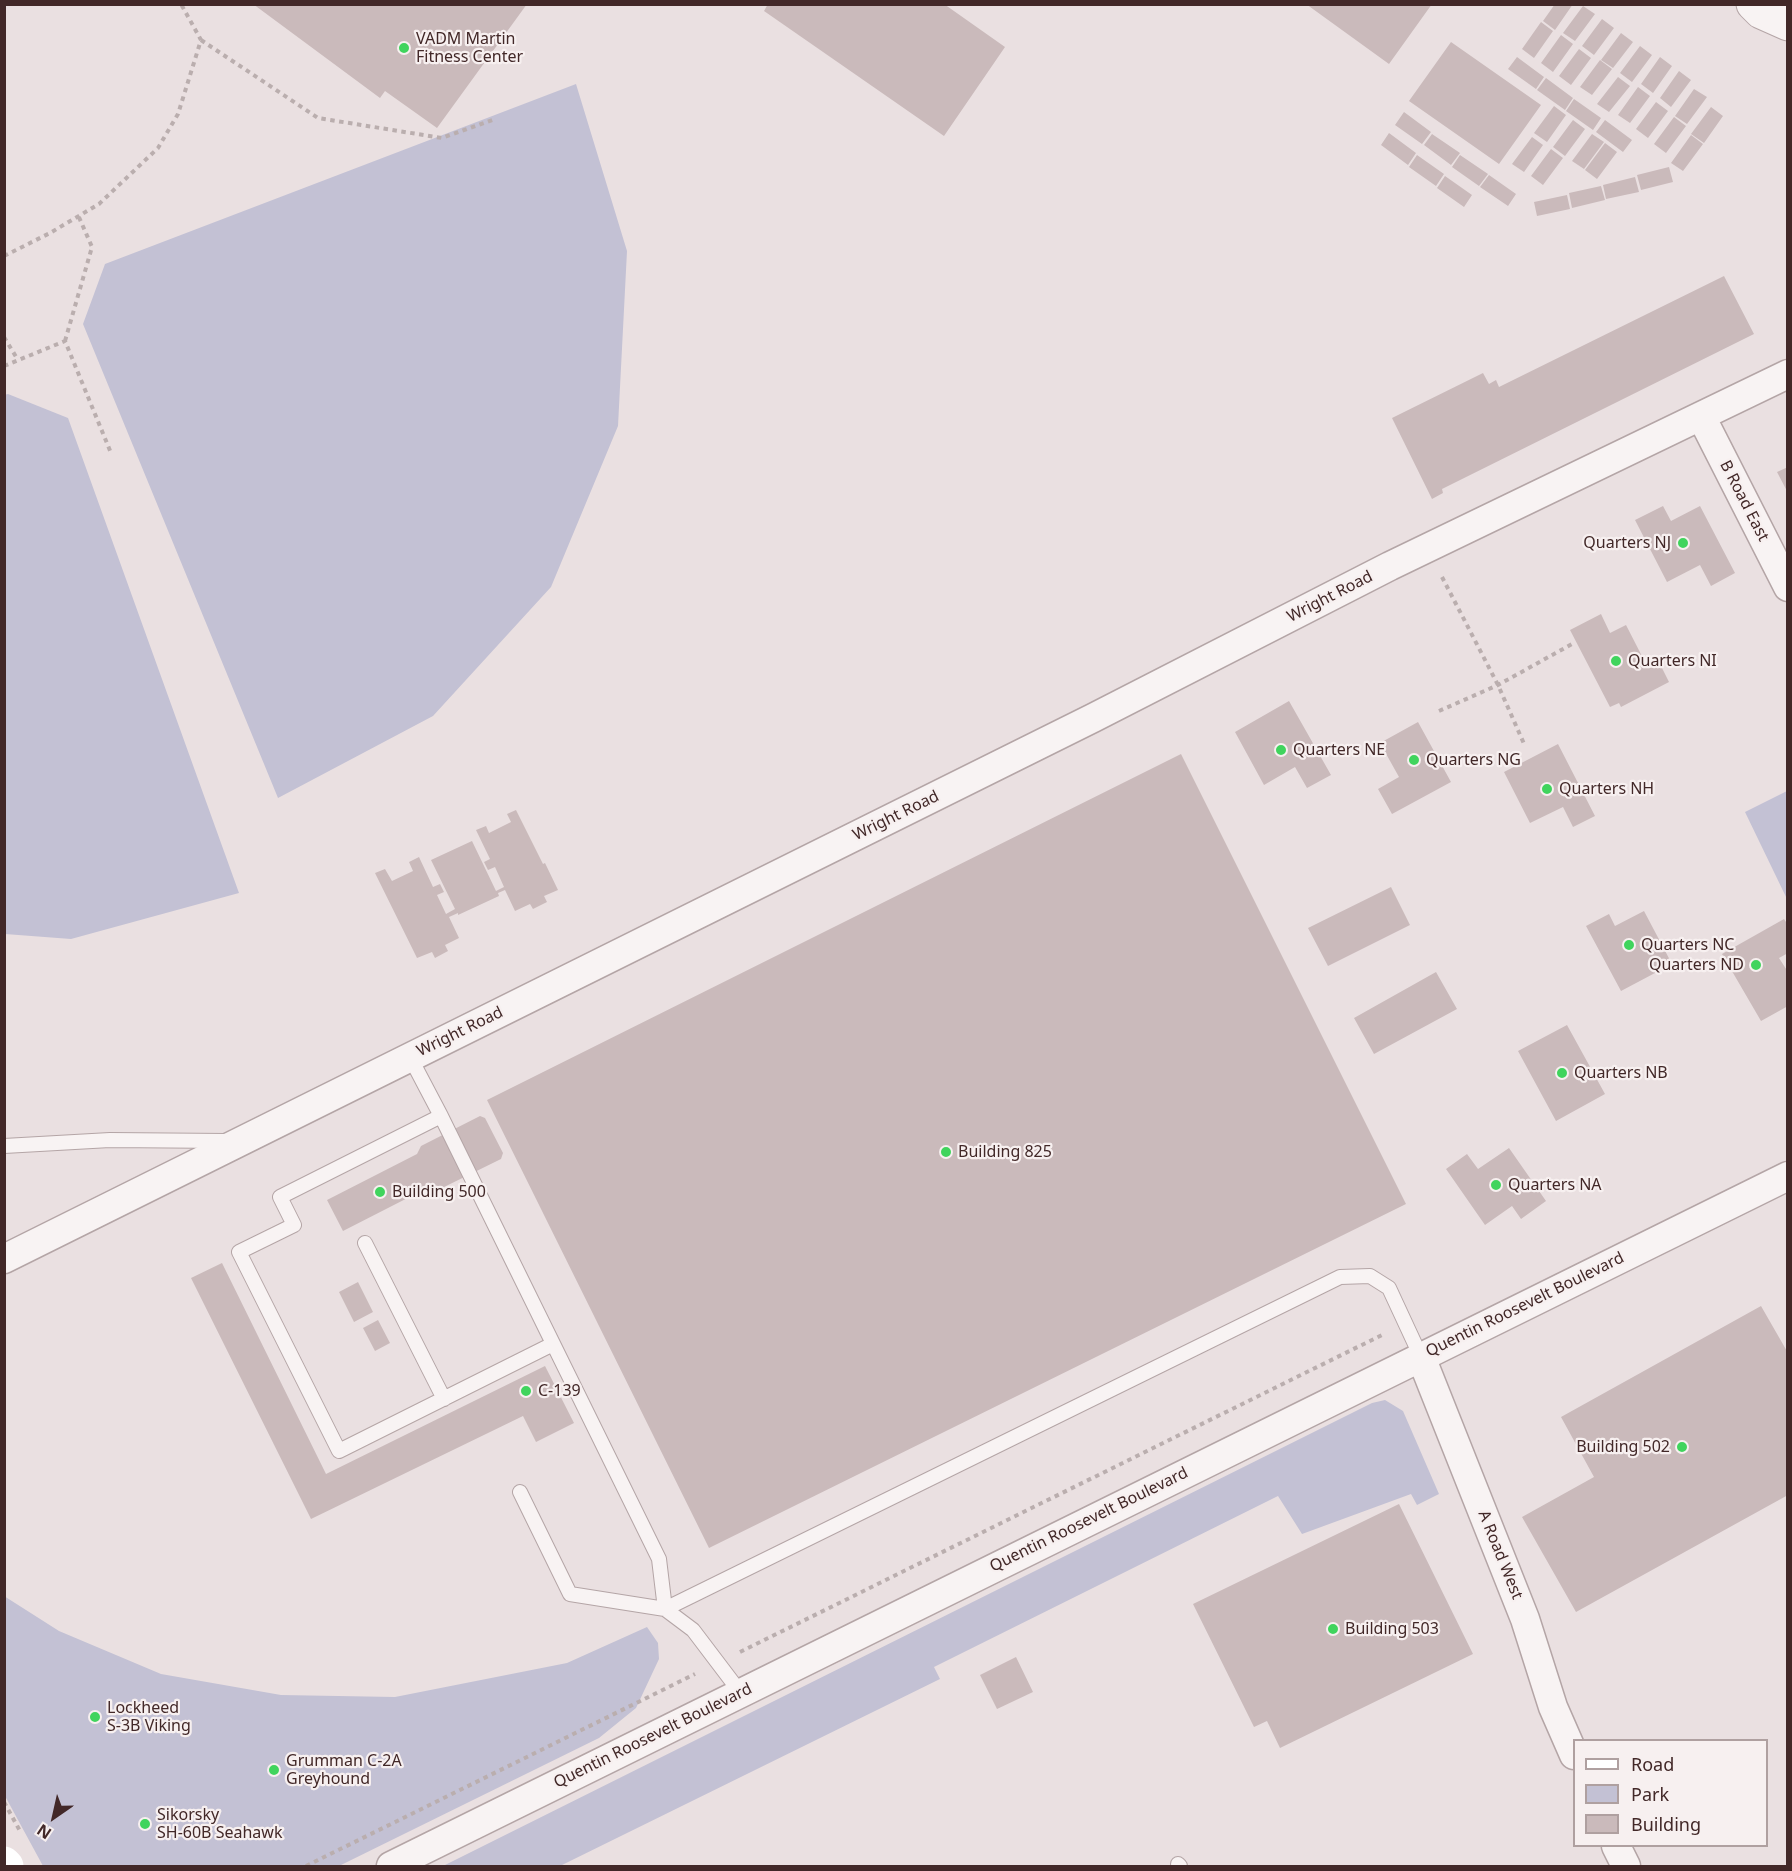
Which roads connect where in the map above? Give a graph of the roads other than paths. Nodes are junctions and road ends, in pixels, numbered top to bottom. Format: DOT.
graph roads {
  1 [pos="1753,4"];
  2 [pos="1788,24"];
  3 [pos="1788,374"];
  4 [pos="1701,416"];
  5 [pos="1788,587"];
  6 [pos="410,1057"];
  7 [pos="441,1116"];
  8 [pos="241,1141"];
  9 [pos="4,1146"];
  10 [pos="1788,1176"];
  11 [pos="365,1243"];
  12 [pos="4,1260"];
  13 [pos="553,1344"];
  14 [pos="1420,1357"];
  15 [pos="444,1399"];
  16 [pos="519,1492"];
  17 [pos="665,1609"];
  18 [pos="740,1692"];
  19 [pos="1573,1751"];
  20 [pos="1617,1847"];
  21 [pos="391,1866"];
  22 [pos="1626,1866"];
  1 -- 2 [label="street"];
  3 -- 4 [label="street, Wright Road"];
  4 -- 5 [label="street, B Road East"];
  4 -- 6 [label="street, Wright Road"];
  6 -- 7 [label="lane"];
  6 -- 8 [label="street, Wright Road"];
  7 -- 13 [label="lane"];
  7 -- 15 [label="lane"];
  8 -- 9 [label="lane"];
  8 -- 12 [label="street, Wright Road"];
  10 -- 14 [label="street, Quentin Roosevelt Boulevard"];
  11 -- 15 [label="lane"];
  13 -- 15 [label="lane"];
  13 -- 17 [label="lane"];
  14 -- 17 [label="lane"];
  14 -- 18 [label="street, Quentin Roosevelt Boulevard"];
  14 -- 19 [label="street, A Road West"];
  16 -- 17 [label="lane"];
  17 -- 18 [label="lane"];
  18 -- 21 [label="street, Quentin Roosevelt Boulevard"];
  20 -- 22 [label="street"];
}
